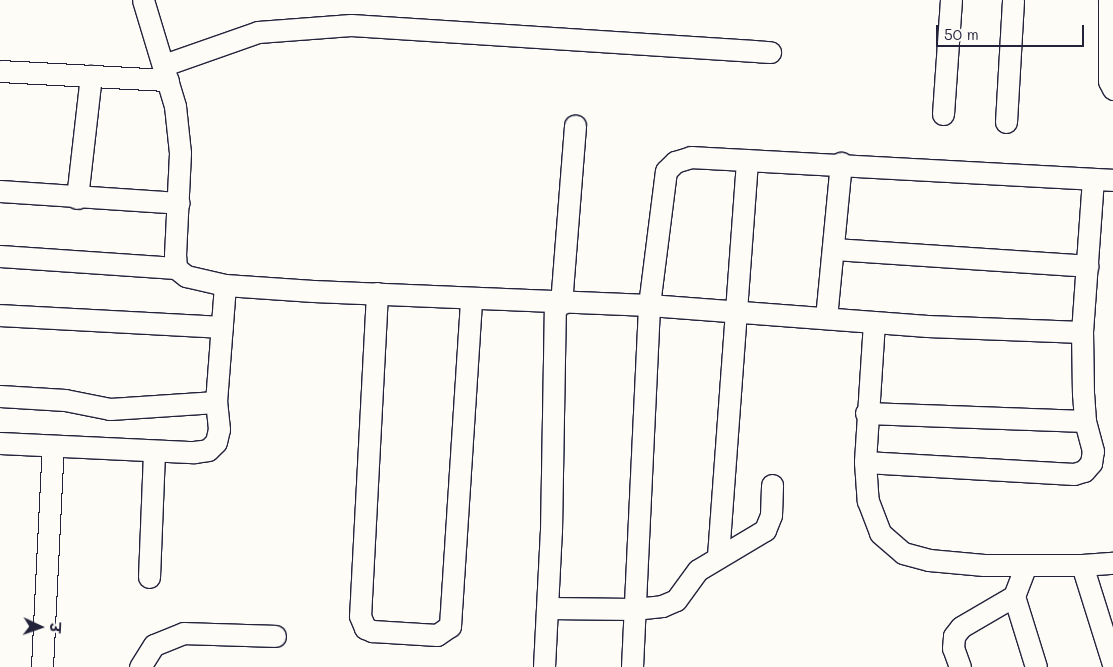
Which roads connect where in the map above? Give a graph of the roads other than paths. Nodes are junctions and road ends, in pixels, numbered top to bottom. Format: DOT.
graph roads {
  1 [pos="143,0"];
  2 [pos="951,0"];
  3 [pos="1013,0"];
  4 [pos="1111,14"];
  5 [pos="770,52"];
  6 [pos="0,71"];
  7 [pos="166,73"];
  8 [pos="91,76"];
  9 [pos="1113,89"];
  10 [pos="943,114"];
  11 [pos="1006,122"];
  12 [pos="575,126"];
  13 [pos="747,160"];
  14 [pos="841,163"];
  15 [pos="1103,180"];
  16 [pos="0,192"];
  17 [pos="77,198"];
  18 [pos="179,203"];
  19 [pos="833,249"];
  20 [pos="0,256"];
  21 [pos="1087,266"];
  22 [pos="176,268"];
  23 [pos="225,284"];
  24 [pos="377,293"];
  25 [pos="470,300"];
  26 [pos="558,304"];
  27 [pos="649,305"];
  28 [pos="736,311"];
  29 [pos="0,315"];
  30 [pos="826,318"];
  31 [pos="874,322"];
  32 [pos="222,328"];
  33 [pos="1082,332"];
  34 [pos="0,396"];
  35 [pos="216,402"];
  36 [pos="866,413"];
  37 [pos="1085,421"];
  38 [pos="0,443"];
  39 [pos="53,446"];
  40 [pos="154,451"];
  41 [pos="865,462"];
  42 [pos="772,485"];
  43 [pos="718,556"];
  44 [pos="1113,562"];
  45 [pos="1082,564"];
  46 [pos="1026,565"];
  47 [pos="149,577"];
  48 [pos="1014,596"];
  49 [pos="548,608"];
  50 [pos="634,609"];
  51 [pos="275,636"];
  52 [pos="1113,664"];
  53 [pos="42,667"];
  54 [pos="140,667"];
  55 [pos="544,667"];
  56 [pos="632,667"];
  57 [pos="960,667"];
  58 [pos="1036,667"];
  1 -- 7 [label="street"];
  2 -- 10 [label="street"];
  3 -- 11 [label="street"];
  4 -- 9 [label="street"];
  5 -- 7 [label="street"];
  6 -- 8 [label="street"];
  7 -- 8 [label="street"];
  7 -- 18 [label="street"];
  8 -- 17 [label="street"];
  12 -- 26 [label="street"];
  13 -- 14 [label="street"];
  13 -- 27 [label="street"];
  13 -- 28 [label="street"];
  14 -- 15 [label="street"];
  14 -- 19 [label="street"];
  15 -- 21 [label="street"];
  16 -- 17 [label="street"];
  17 -- 18 [label="street"];
  18 -- 22 [label="street"];
  19 -- 21 [label="street"];
  19 -- 30 [label="street"];
  20 -- 22 [label="street"];
  21 -- 33 [label="street"];
  22 -- 23 [label="street"];
  23 -- 24 [label="street"];
  23 -- 32 [label="street"];
  24 -- 25 [label="street"];
  24 -- 25 [label="street"];
  25 -- 26 [label="street"];
  26 -- 27 [label="street"];
  26 -- 49 [label="street"];
  27 -- 28 [label="street"];
  27 -- 50 [label="street"];
  28 -- 30 [label="street"];
  28 -- 43 [label="street"];
  29 -- 32 [label="street"];
  30 -- 31 [label="street"];
  31 -- 33 [label="street"];
  31 -- 36 [label="street"];
  32 -- 35 [label="street"];
  33 -- 37 [label="street"];
  34 -- 35 [label="street"];
  35 -- 40 [label="street"];
  36 -- 37 [label="street"];
  36 -- 41 [label="street"];
  37 -- 41 [label="street"];
  38 -- 39 [label="street"];
  39 -- 40 [label="street"];
  39 -- 53 [label="street"];
  40 -- 47 [label="street"];
  41 -- 46 [label="street"];
  42 -- 43 [label="street"];
  43 -- 50 [label="street"];
  44 -- 45 [label="street"];
  45 -- 46 [label="street"];
  45 -- 52 [label="street"];
  46 -- 48 [label="street"];
  48 -- 57 [label="street"];
  48 -- 58 [label="street"];
  49 -- 50 [label="street"];
  49 -- 55 [label="street"];
  50 -- 56 [label="street"];
  51 -- 54 [label="street"];
}
